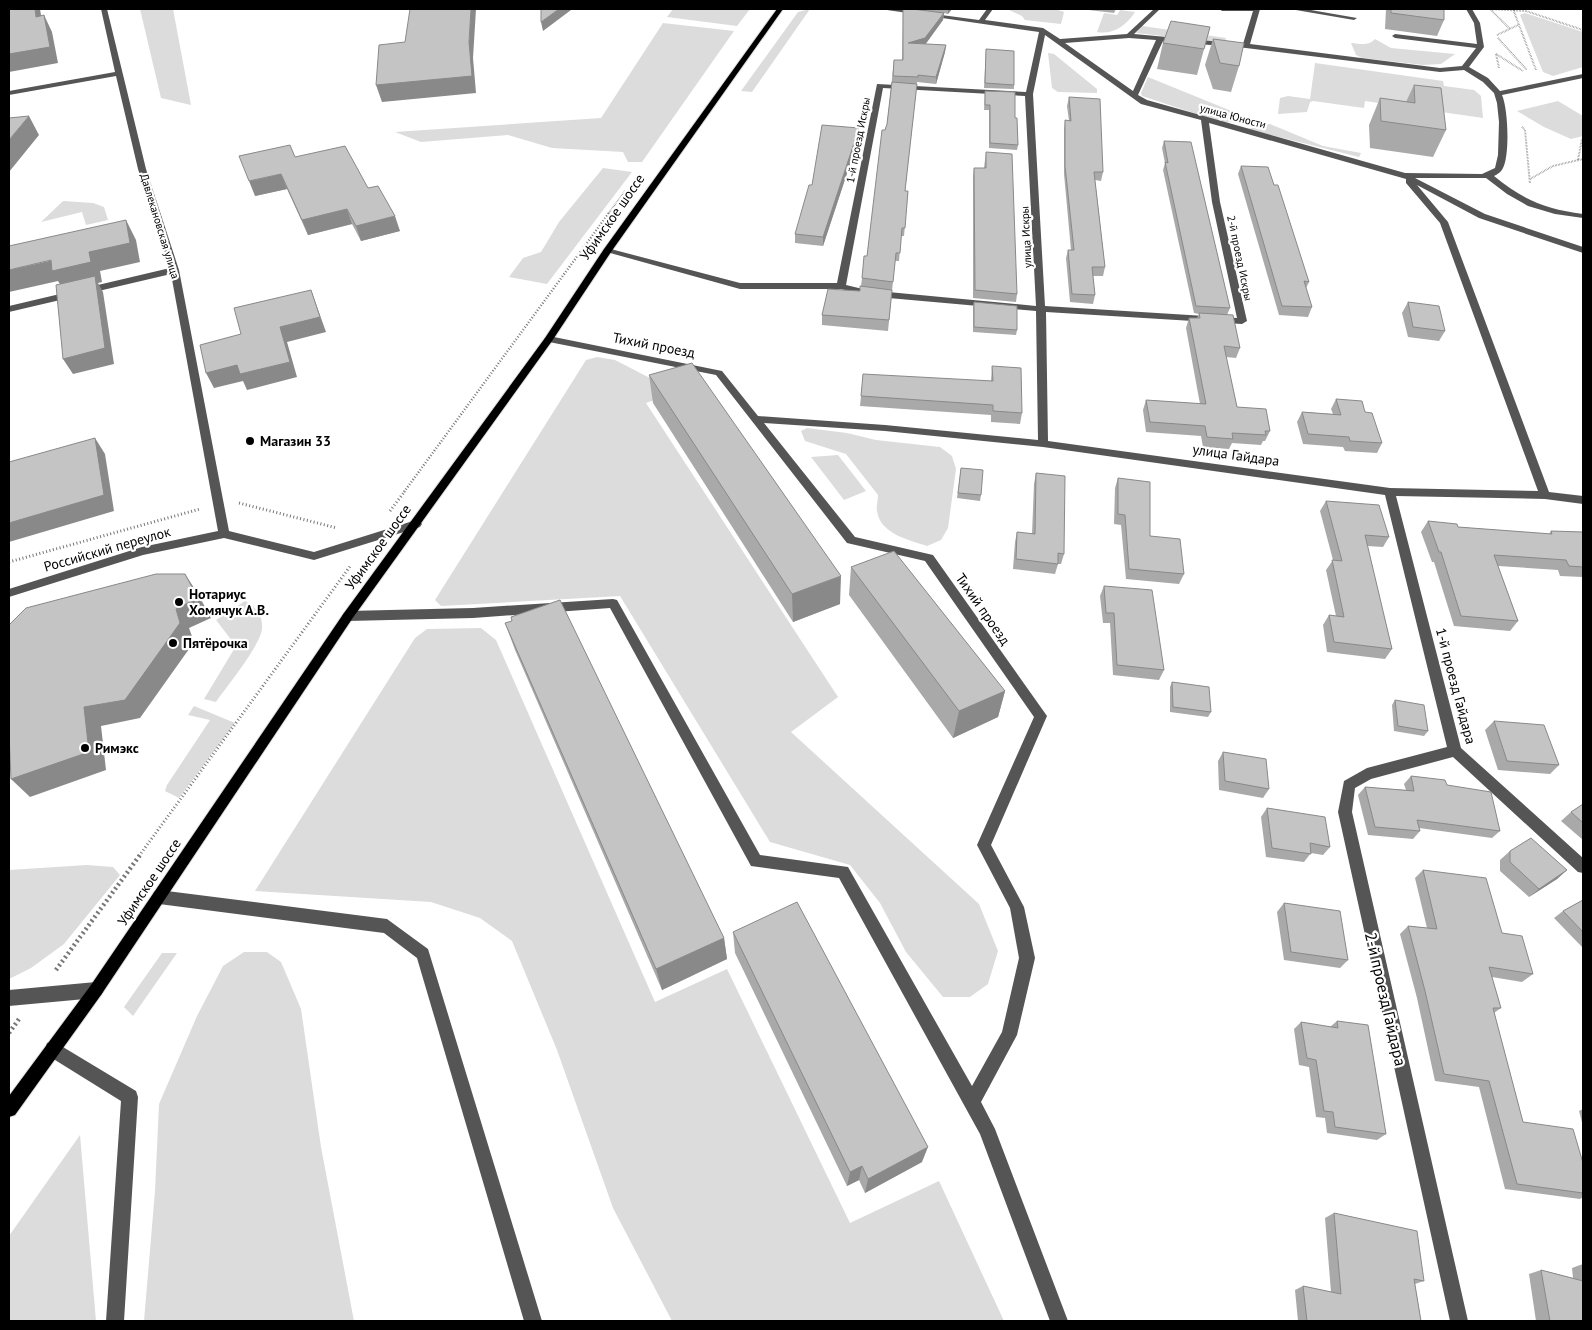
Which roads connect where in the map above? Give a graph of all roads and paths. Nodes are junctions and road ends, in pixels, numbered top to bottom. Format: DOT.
graph roads {
  1 [pos="104,9"];
  2 [pos="780,9"];
  3 [pos="882,9"];
  4 [pos="990,9"];
  5 [pos="1157,9"];
  6 [pos="1222,9"];
  7 [pos="1257,9"];
  8 [pos="1293,9"];
  9 [pos="1469,9"];
  10 [pos="1486,9"];
  11 [pos="1491,9"];
  12 [pos="1513,10"];
  13 [pos="1354,18"];
  14 [pos="982,21"];
  15 [pos="1518,25"];
  16 [pos="1510,29"];
  17 [pos="1043,30"];
  18 [pos="1583,30"];
  19 [pos="1496,35"];
  20 [pos="1129,36"];
  21 [pos="1395,36"];
  22 [pos="1492,37"];
  23 [pos="1160,39"];
  24 [pos="1058,42"];
  25 [pos="1246,46"];
  26 [pos="1481,47"];
  27 [pos="1496,53"];
  28 [pos="1465,68"];
  29 [pos="119,73"];
  30 [pos="1525,73"];
  31 [pos="1517,74"];
  32 [pos="1583,76"];
  33 [pos="1544,85"];
  34 [pos="9,93"];
  35 [pos="1029,94"];
  36 [pos="1497,94"];
  37 [pos="1134,96"];
  38 [pos="1205,120"];
  39 [pos="1583,139"];
  40 [pos="1583,159"];
  41 [pos="1578,160"];
  42 [pos="1404,175"];
  43 [pos="1488,175"];
  44 [pos="1530,179"];
  45 [pos="1583,216"];
  46 [pos="1583,250"];
  47 [pos="607,251"];
  48 [pos="175,270"];
  49 [pos="840,286"];
  50 [pos="9,309"];
  51 [pos="1041,309"];
  52 [pos="549,339"];
  53 [pos="755,419"];
  54 [pos="1043,444"];
  55 [pos="1390,492"];
  56 [pos="1545,495"];
  57 [pos="1583,500"];
  58 [pos="218,504"];
  59 [pos="416,524"];
  60 [pos="342,530"];
  61 [pos="224,534"];
  62 [pos="9,562"];
  63 [pos="9,593"];
  64 [pos="348,616"];
  65 [pos="1455,751"];
  66 [pos="1583,867"];
  67 [pos="159,897"];
  68 [pos="96,990"];
  69 [pos="9,998"];
  70 [pos="54,1049"];
  71 [pos="972,1102"];
  72 [pos="9,1109"];
  73 [pos="115,1321"];
  74 [pos="532,1321"];
  75 [pos="1059,1321"];
  76 [pos="1459,1321"];
  1 -- 29 [label="street, Давлекановская улица"];
  2 -- 47 [label="main road, Уфимское шоссе"];
  3 -- 14 [label="street"];
  4 -- 14 [label="street"];
  5 -- 20 [label="street"];
  6 -- 7 [label="street"];
  7 -- 25 [label="street"];
  8 -- 13 [label="street"];
  9 -- 26 [label="street"];
  10 -- 11 [label="path"];
  11 -- 12 [label="path"];
  11 -- 16 [label="path"];
  12 -- 15 [label="path"];
  12 -- 18 [label="path"];
  14 -- 17 [label="street"];
  15 -- 16 [label="path"];
  15 -- 33 [label="path"];
  16 -- 19 [label="path"];
  17 -- 24 [label="street, улица Юности"];
  17 -- 35 [label="street, улица Искры"];
  19 -- 22 [label="path"];
  19 -- 30 [label="path"];
  20 -- 23 [label="street"];
  20 -- 24 [label="street"];
  21 -- 26 [label="street"];
  23 -- 25 [label="street"];
  23 -- 37 [label="street"];
  24 -- 37 [label="street, улица Юности"];
  25 -- 28 [label="street"];
  26 -- 28 [label="street"];
  27 -- 30 [label="path"];
  28 -- 36 [label="street"];
  29 -- 34 [label="street"];
  29 -- 48 [label="street, Давлекановская улица"];
  30 -- 31 [label="path"];
  32 -- 33 [label="street"];
  33 -- 36 [label="street"];
  35 -- 49 [label="street, 1-й проезд Искры"];
  35 -- 51 [label="street, улица Искры"];
  36 -- 43 [label="street"];
  37 -- 38 [label="street, улица Юности"];
  38 -- 42 [label="street, улица Юности"];
  38 -- 51 [label="street, 2-й проезд Искры"];
  39 -- 41 [label="path"];
  40 -- 41 [label="path"];
  41 -- 44 [label="path"];
  42 -- 43 [label="street"];
  42 -- 46 [label="street, улица Юности"];
  42 -- 56 [label="street"];
  43 -- 45 [label="street"];
  47 -- 49 [label="street"];
  47 -- 52 [label="main road, Уфимское шоссе"];
  48 -- 50 [label="street"];
  48 -- 58 [label="street, Давлекановская улица"];
  49 -- 51 [label="street"];
  51 -- 54 [label="street, улица Искры"];
  52 -- 53 [label="street, Тихий проезд"];
  52 -- 59 [label="main road, Уфимское шоссе"];
  53 -- 54 [label="street, улица Гайдара"];
  53 -- 71 [label="street, Тихий проезд"];
  54 -- 55 [label="street, улица Гайдара"];
  55 -- 56 [label="street, улица Гайдара"];
  55 -- 65 [label="street, 1-й проезд Гайдара"];
  56 -- 57 [label="street, улица Гайдара"];
  58 -- 60 [label="path"];
  58 -- 61 [label="street, Давлекановская улица"];
  58 -- 62 [label="path"];
  59 -- 61 [label="street, Российский переулок"];
  59 -- 64 [label="main road, Уфимское шоссе"];
  61 -- 63 [label="street, Российский переулок"];
  64 -- 67 [label="main road, Уфимское шоссе"];
  64 -- 71 [label="street"];
  65 -- 66 [label="street, 1-й проезд Гайдара"];
  65 -- 76 [label="street, 2-й проезд Гайдара"];
  67 -- 68 [label="main road, Уфимское шоссе"];
  67 -- 74 [label="street"];
  68 -- 69 [label="street"];
  68 -- 70 [label="main road, Уфимское шоссе"];
  70 -- 72 [label="main road, Уфимское шоссе"];
  70 -- 73 [label="street"];
  71 -- 75 [label="street"];
}
